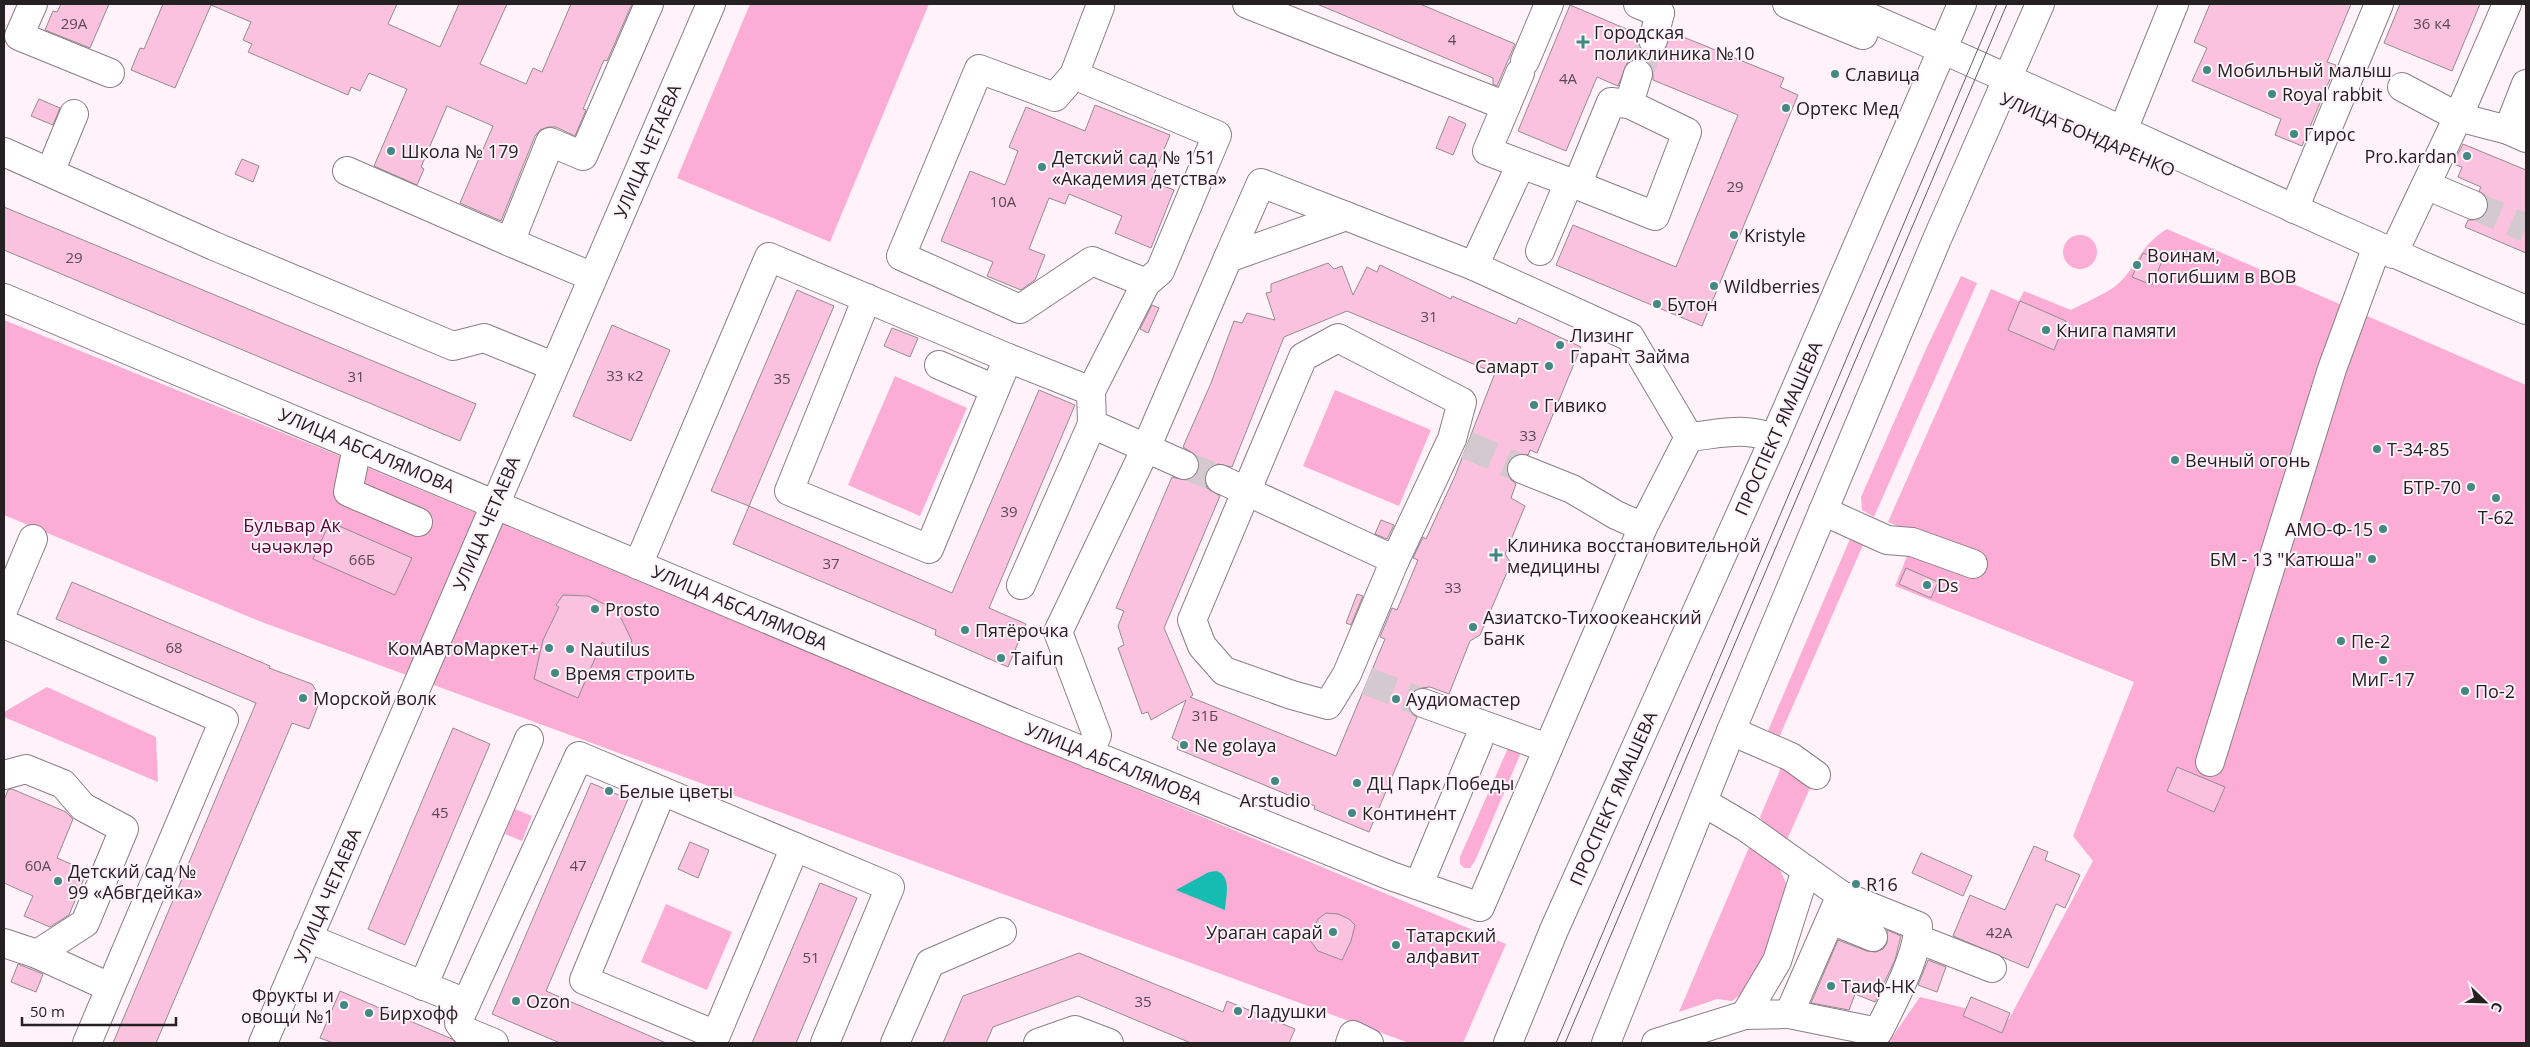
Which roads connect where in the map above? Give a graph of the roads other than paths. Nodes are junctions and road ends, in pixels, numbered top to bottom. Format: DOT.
graph roads {
  1 [pos="33,4"];
  2 [pos="649,4"];
  3 [pos="711,4"];
  4 [pos="1247,4"];
  5 [pos="1549,4"];
  6 [pos="1787,4"];
  7 [pos="1838,4"];
  8 [pos="1962,4"];
  9 [pos="2040,4"];
  10 [pos="2174,4"];
  11 [pos="2379,4"];
  12 [pos="2507,4"];
  13 [pos="1098,5"];
  14 [pos="1650,7"];
  15 [pos="1653,40"];
  16 [pos="1938,58"];
  17 [pos="110,72"];
  18 [pos="1638,74"];
  19 [pos="1074,75"];
  20 [pos="2526,84"];
  21 [pos="2003,88"];
  22 [pos="2402,88"];
  23 [pos="1629,104"];
  24 [pos="1506,106"];
  25 [pos="74,114"];
  26 [pos="2458,117"];
  27 [pos="2123,130"];
  28 [pos="2517,134"];
  29 [pos="4,152"];
  30 [pos="1521,164"];
  31 [pos="347,171"];
  32 [pos="50,172"];
  33 [pos="1573,183"];
  34 [pos="2426,186"];
  35 [pos="2474,206"];
  36 [pos="2294,209"];
  37 [pos="1346,216"];
  38 [pos="510,242"];
  39 [pos="1540,251"];
  40 [pos="2384,252"];
  41 [pos="1228,258"];
  42 [pos="1474,266"];
  43 [pos="592,277"];
  44 [pos="1146,283"];
  45 [pos="4,298"];
  46 [pos="867,298"];
  47 [pos="2526,310"];
  48 [pos="1008,358"];
  49 [pos="940,365"];
  50 [pos="553,366"];
  51 [pos="995,389"];
  52 [pos="1091,391"];
  53 [pos="1092,424"];
  54 [pos="1689,437"];
  55 [pos="1774,439"];
  56 [pos="357,446"];
  57 [pos="1146,448"];
  58 [pos="1184,465"];
  59 [pos="1522,469"];
  60 [pos="1220,479"];
  61 [pos="1246,492"];
  62 [pos="495,504"];
  63 [pos="1823,512"];
  64 [pos="418,522"];
  65 [pos="1643,527"];
  66 [pos="33,538"];
  67 [pos="1395,560"];
  68 [pos="638,564"];
  69 [pos="1973,564"];
  70 [pos="1020,584"];
  71 [pos="4,608"];
  72 [pos="4,624"];
  73 [pos="1423,703"];
  74 [pos="1731,731"];
  75 [pos="529,739"];
  76 [pos="1478,742"];
  77 [pos="1547,748"];
  78 [pos="1090,754"];
  79 [pos="2210,762"];
  80 [pos="4,775"];
  81 [pos="1816,775"];
  82 [pos="662,791"];
  83 [pos="1702,802"];
  84 [pos="795,847"];
  85 [pos="1806,870"];
  86 [pos="1419,884"];
  87 [pos="1841,894"];
  88 [pos="1831,920"];
  89 [pos="1002,932"];
  90 [pos="1873,937"];
  91 [pos="308,938"];
  92 [pos="1918,939"];
  93 [pos="4,943"];
  94 [pos="37,954"];
  95 [pos="1992,968"];
  96 [pos="423,986"];
  97 [pos="110,987"];
  98 [pos="466,1003"];
  99 [pos="1788,1014"];
  100 [pos="1745,1015"];
  101 [pos="1693,1031"];
  102 [pos="1876,1038"];
  103 [pos="87,1043"];
  104 [pos="263,1043"];
  105 [pos="494,1043"];
  106 [pos="825,1043"];
  107 [pos="895,1043"];
  108 [pos="1038,1043"];
  109 [pos="1110,1043"];
  110 [pos="1350,1043"];
  111 [pos="1369,1043"];
  112 [pos="1508,1043"];
  113 [pos="1606,1043"];
  114 [pos="1656,1043"];
  115 [pos="1722,1043"];
  1 -- 17 [label="street"];
  2 -- 38 [label="street"];
  3 -- 43 [label="street, УЛИЦА ЧЕТАЕВА"];
  4 -- 24 [label="street"];
  5 -- 24 [label="street"];
  6 -- 16 [label="street, УЛИЦА БОНДАРЕНКО"];
  7 -- 16 [label="street, УЛИЦА БОНДАРЕНКО"];
  8 -- 16 [label="street, ПРОСПЕКТ ЯМАШЕВА"];
  9 -- 21 [label="street"];
  10 -- 27 [label="street"];
  11 -- 36 [label="street"];
  12 -- 26 [label="street"];
  13 -- 19 [label="street"];
  14 -- 15 [label="street"];
  16 -- 21 [label="street, УЛИЦА БОНДАРЕНКО"];
  16 -- 55 [label="street, ПРОСПЕКТ ЯМАШЕВА"];
  18 -- 23 [label="street"];
  19 -- 44 [label="street"];
  19 -- 44 [label="street"];
  20 -- 28 [label="street"];
  21 -- 27 [label="street, УЛИЦА БОНДАРЕНКО"];
  21 -- 40 [label="street, УЛИЦА БОНДАРЕНКО"];
  21 -- 63 [label="street"];
  22 -- 26 [label="street"];
  23 -- 33 [label="street"];
  23 -- 33 [label="street"];
  24 -- 30 [label="street"];
  25 -- 32 [label="street"];
  26 -- 28 [label="street"];
  26 -- 34 [label="street"];
  27 -- 36 [label="street, УЛИЦА БОНДАРЕНКО"];
  29 -- 32 [label="street"];
  30 -- 33 [label="street"];
  30 -- 42 [label="street"];
  31 -- 38 [label="street"];
  32 -- 50 [label="street"];
  33 -- 39 [label="street"];
  34 -- 35 [label="street"];
  34 -- 40 [label="street"];
  36 -- 40 [label="street, УЛИЦА БОНДАРЕНКО"];
  37 -- 41 [label="street"];
  37 -- 41 [label="street"];
  37 -- 42 [label="street"];
  38 -- 43 [label="street"];
  40 -- 47 [label="street, УЛИЦА БОНДАРЕНКО"];
  40 -- 79 [label="street"];
  41 -- 57 [label="street"];
  42 -- 54 [label="street"];
  43 -- 50 [label="street, УЛИЦА ЧЕТАЕВА"];
  44 -- 52 [label="street"];
  45 -- 56 [label="street, УЛИЦА АБСАЛЯМОВА"];
  46 -- 48 [label="street"];
  46 -- 51 [label="street"];
  46 -- 68 [label="street"];
  48 -- 51 [label="street"];
  48 -- 52 [label="street"];
  49 -- 51 [label="street"];
  50 -- 62 [label="street, УЛИЦА ЧЕТАЕВА"];
  52 -- 53 [label="street"];
  53 -- 57 [label="street"];
  53 -- 70 [label="street"];
  54 -- 55 [label="street"];
  54 -- 65 [label="street"];
  55 -- 112 [label="street, ПРОСПЕКТ ЯМАШЕВА"];
  56 -- 62 [label="street, УЛИЦА АБСАЛЯМОВА"];
  56 -- 64 [label="street"];
  57 -- 58 [label="street"];
  57 -- 78 [label="street"];
  59 -- 65 [label="street"];
  60 -- 61 [label="street"];
  61 -- 67 [label="street"];
  61 -- 67 [label="street"];
  61 -- 67 [label="street"];
  62 -- 68 [label="street, УЛИЦА АБСАЛЯМОВА"];
  62 -- 91 [label="street, УЛИЦА ЧЕТАЕВА"];
  63 -- 69 [label="street"];
  63 -- 74 [label="street"];
  65 -- 77 [label="street"];
  66 -- 71 [label="street"];
  68 -- 78 [label="street, УЛИЦА АБСАЛЯМОВА"];
  72 -- 97 [label="street"];
  73 -- 77 [label="street"];
  74 -- 81 [label="street"];
  74 -- 83 [label="street"];
  75 -- 96 [label="street"];
  76 -- 86 [label="street"];
  77 -- 86 [label="street, УЛИЦА АБСАЛЯМОВА"];
  78 -- 86 [label="street, УЛИЦА АБСАЛЯМОВА"];
  80 -- 94 [label="street"];
  82 -- 84 [label="street"];
  82 -- 84 [label="street"];
  82 -- 98 [label="street"];
  83 -- 85 [label="street"];
  83 -- 113 [label="street"];
  84 -- 106 [label="street"];
  85 -- 87 [label="street"];
  85 -- 100 [label="street"];
  87 -- 88 [label="street"];
  87 -- 92 [label="street"];
  88 -- 90 [label="street"];
  88 -- 99 [label="street"];
  89 -- 107 [label="street"];
  91 -- 96 [label="street"];
  91 -- 104 [label="street, УЛИЦА ЧЕТАЕВА"];
  92 -- 95 [label="street"];
  92 -- 102 [label="street"];
  93 -- 94 [label="street"];
  94 -- 97 [label="street"];
  96 -- 98 [label="street"];
  97 -- 103 [label="street"];
  98 -- 105 [label="street"];
  99 -- 100 [label="street"];
  99 -- 102 [label="street"];
  100 -- 101 [label="street"];
  101 -- 114 [label="street"];
  101 -- 115 [label="street"];
  108 -- 109 [label="street"];
  110 -- 111 [label="street"];
}
